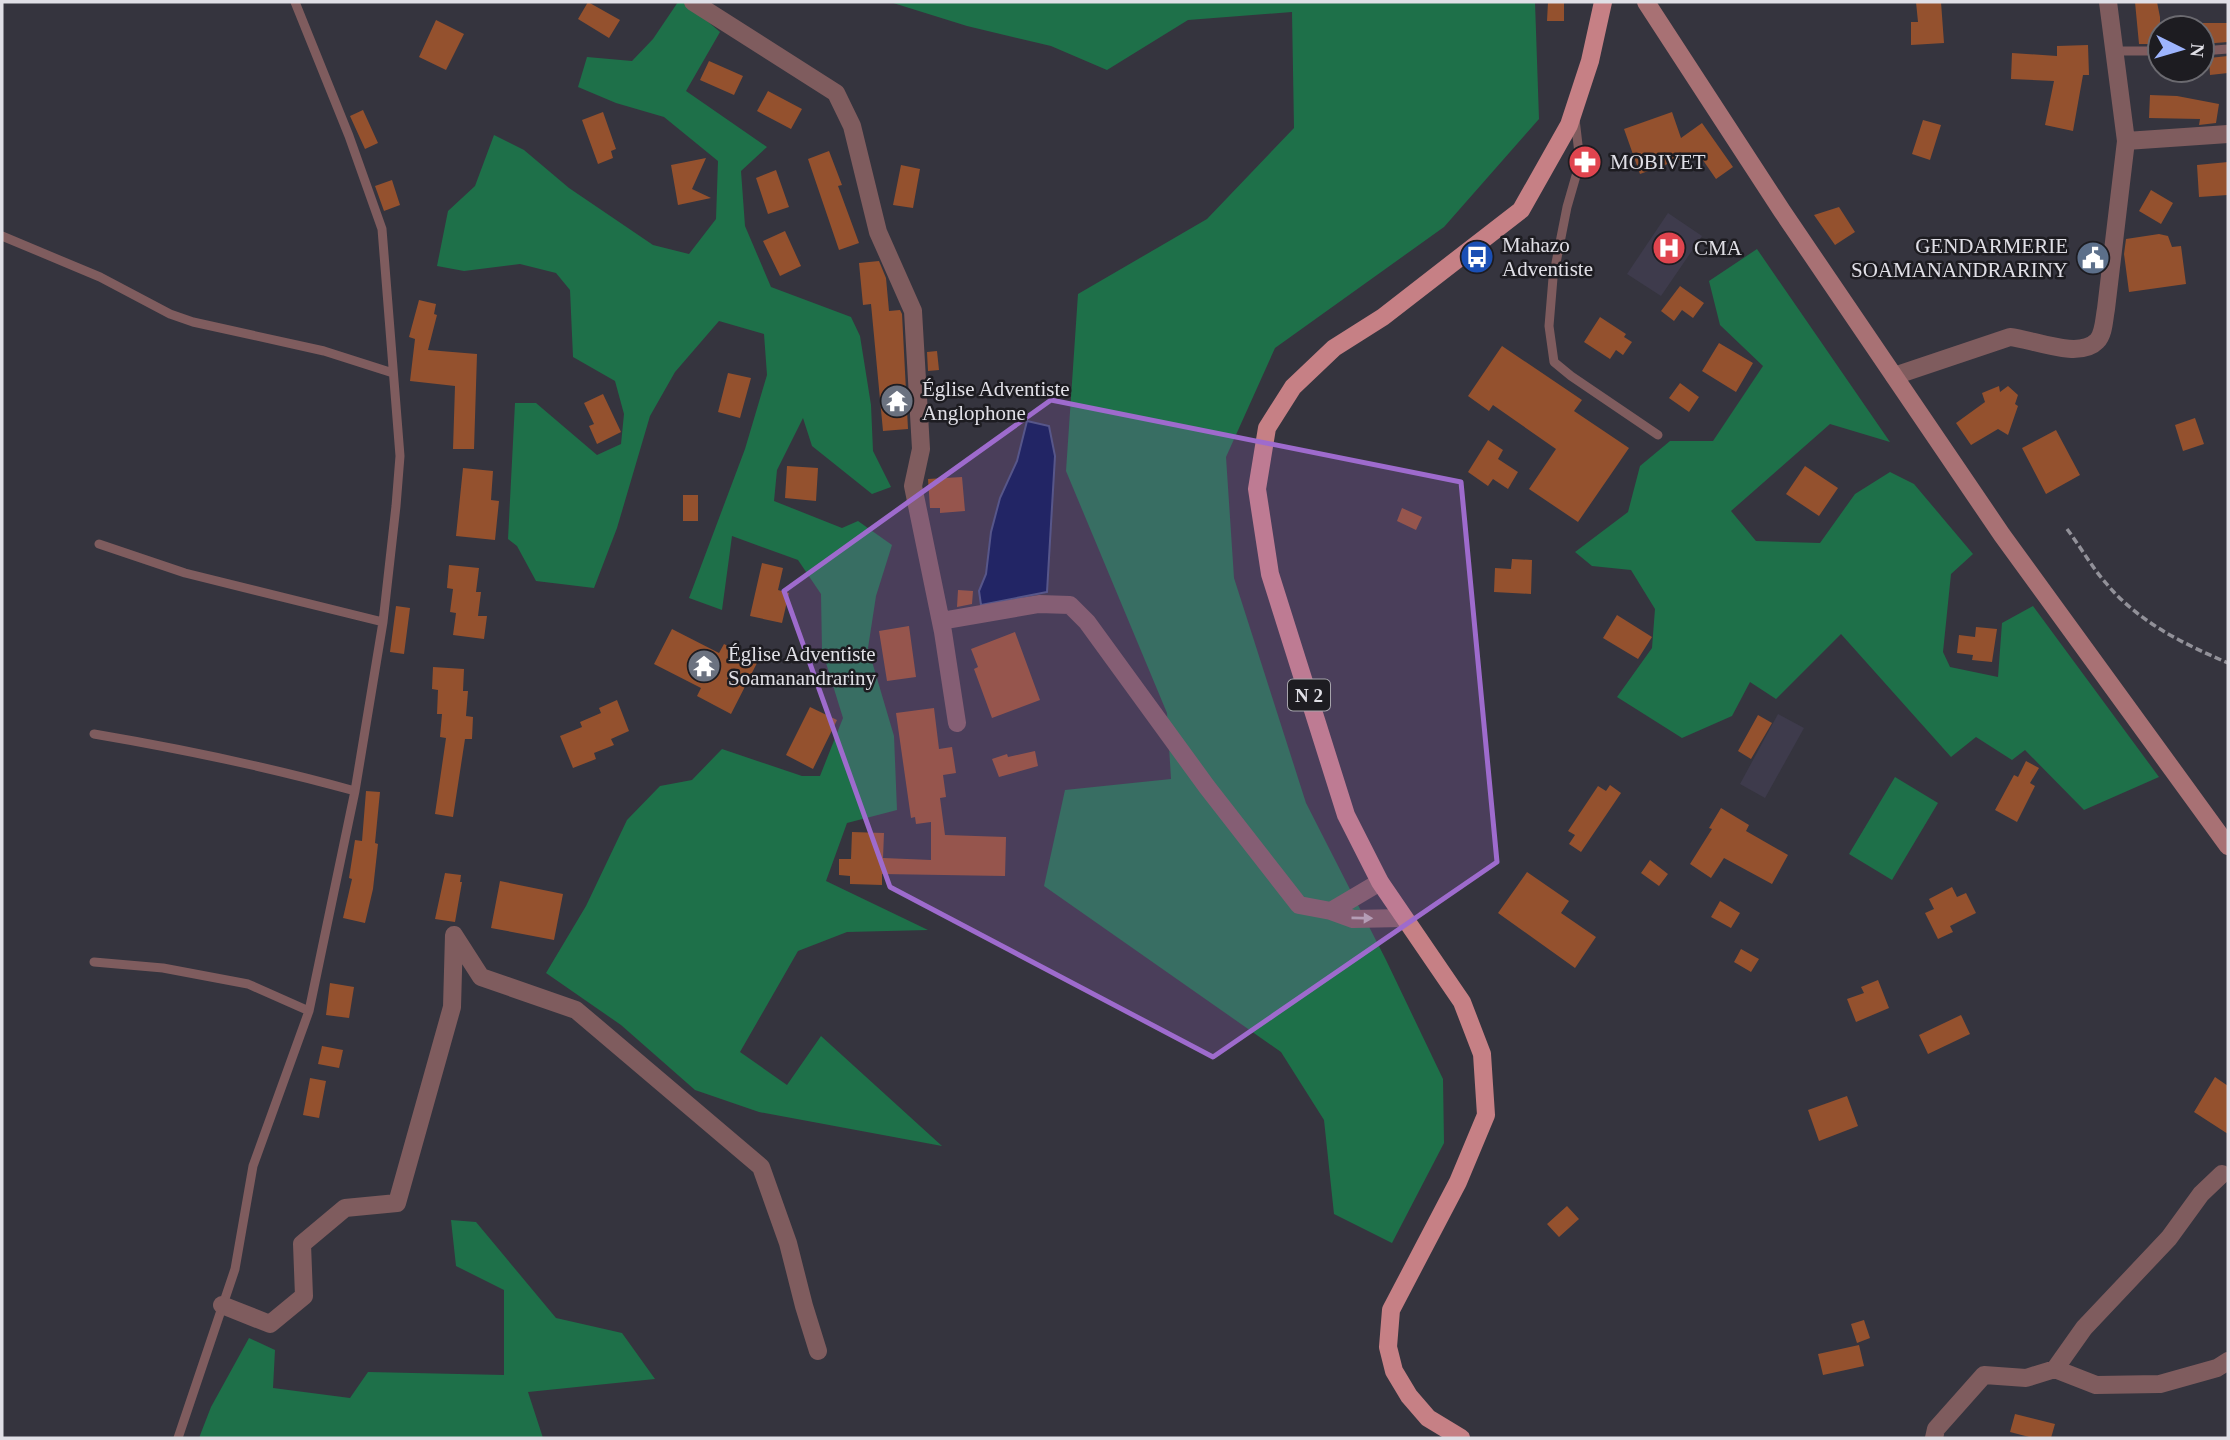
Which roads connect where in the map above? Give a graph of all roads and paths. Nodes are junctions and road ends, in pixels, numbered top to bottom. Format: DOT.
graph roads {
  1 [pos="295,2"];
  2 [pos="693,2"];
  3 [pos="1603,2"];
  4 [pos="1646,2"];
  5 [pos="2108,2"];
  6 [pos="2115,51"];
  7 [pos="2146,51"];
  8 [pos="1574,110"];
  9 [pos="2228,134"];
  10 [pos="2126,141"];
  11 [pos="2,236"];
  12 [pos="393,373"];
  13 [pos="1894,376"];
  14 [pos="1658,435"];
  15 [pos="2067,528"];
  16 [pos="99,544"];
  17 [pos="940,621"];
  18 [pos="383,622"];
  19 [pos="2228,663"];
  20 [pos="957,723"];
  21 [pos="94,734"];
  22 [pos="355,791"];
  23 [pos="2228,846"];
  24 [pos="1380,882"];
  25 [pos="1331,911"];
  26 [pos="1403,918"];
  27 [pos="94,962"];
  28 [pos="309,1011"];
  29 [pos="2221,1174"];
  30 [pos="222,1305"];
  31 [pos="818,1351"];
  32 [pos="2228,1361"];
  33 [pos="2055,1368"];
  34 [pos="178,1438"];
  35 [pos="1461,1438"];
  36 [pos="1934,1438"];
  1 -- 12 [label="lane"];
  2 -- 17 [label="street"];
  3 -- 8 [label="main road, N 2"];
  4 -- 13 [label="street"];
  5 -- 6 [label="street"];
  6 -- 7 [label="lane"];
  6 -- 10 [label="street"];
  8 -- 14 [label="lane"];
  8 -- 24 [label="main road, N 2"];
  9 -- 10 [label="street"];
  10 -- 13 [label="street"];
  11 -- 12 [label="lane"];
  12 -- 18 [label="lane"];
  13 -- 23 [label="street"];
  15 -- 19 [label="path"];
  16 -- 18 [label="lane"];
  17 -- 20 [label="street"];
  17 -- 25 [label="street"];
  18 -- 22 [label="lane"];
  21 -- 22 [label="lane"];
  22 -- 28 [label="lane"];
  24 -- 25 [label="street"];
  24 -- 26 [label="main road, N 2"];
  25 -- 26 [label="street, one-way"];
  26 -- 35 [label="main road, N 2"];
  27 -- 28 [label="lane"];
  28 -- 30 [label="lane"];
  29 -- 33 [label="street"];
  30 -- 31 [label="street"];
  30 -- 34 [label="lane"];
  32 -- 33 [label="street"];
  33 -- 36 [label="street"];
}
